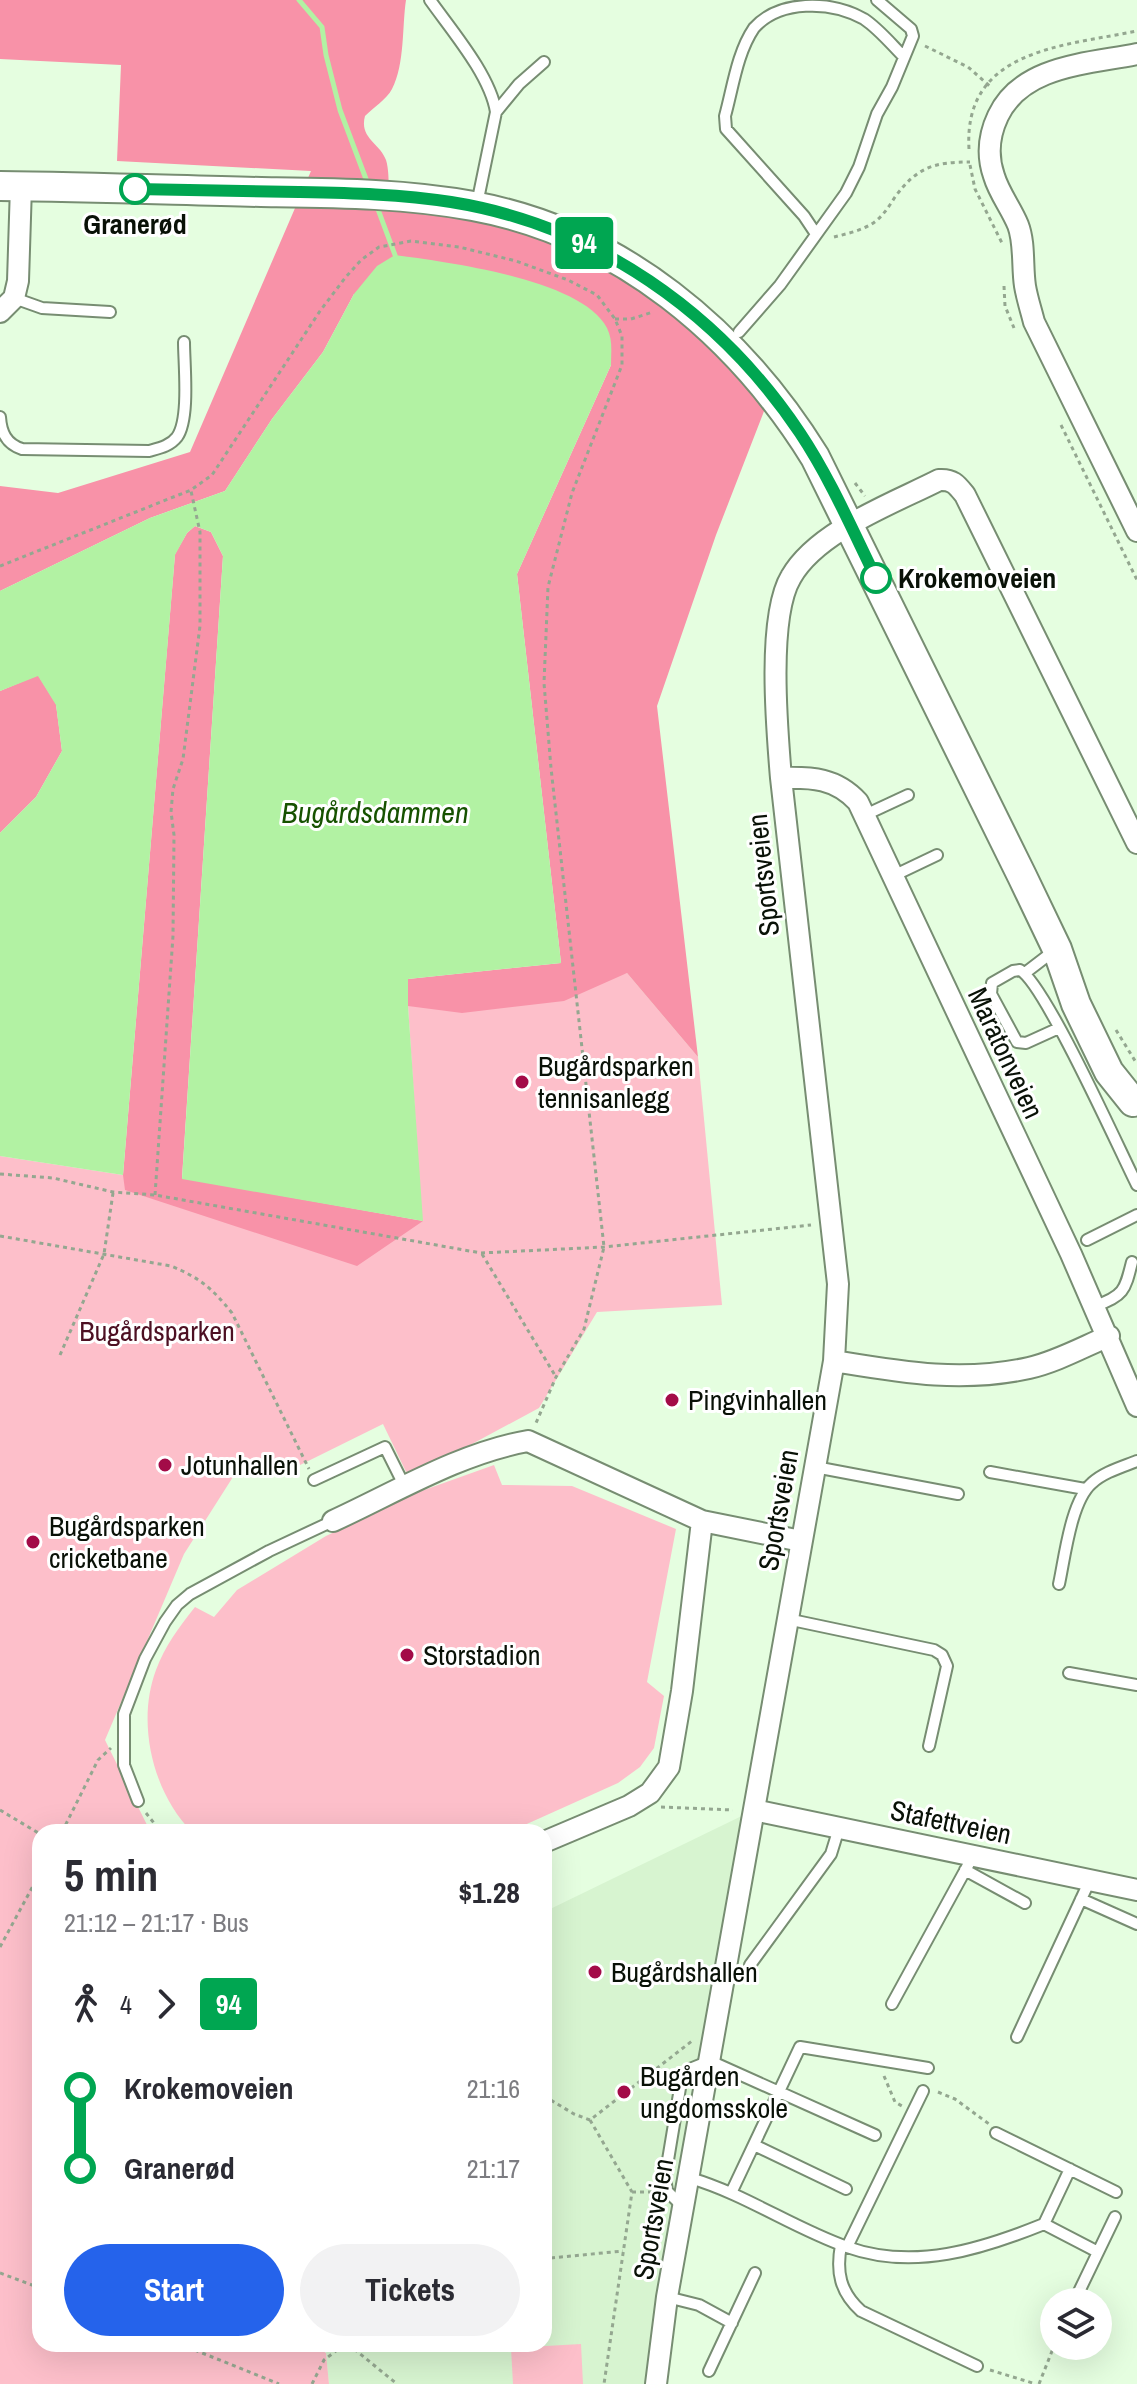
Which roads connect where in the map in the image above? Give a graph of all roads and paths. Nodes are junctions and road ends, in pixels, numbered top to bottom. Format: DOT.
graph roads {
  1 [pos="430,0"];
  2 [pos="877,0"];
  3 [pos="913,36"];
  4 [pos="1137,54"];
  5 [pos="904,57"];
  6 [pos="544,62"];
  7 [pos="1008,100"];
  8 [pos="496,112"];
  9 [pos="990,157"];
  10 [pos="10,186"];
  11 [pos="476,206"];
  12 [pos="816,234"];
  13 [pos="7,305"];
  14 [pos="657,310"];
  15 [pos="110,312"];
  16 [pos="615,319"];
  17 [pos="739,332"];
  18 [pos="184,342"];
  19 [pos="0,417"];
  20 [pos="191,490"];
  21 [pos="851,525"];
  22 [pos="1137,531"];
  23 [pos="0,566"];
  24 [pos="781,778"];
  25 [pos="908,795"];
  26 [pos="865,815"];
  27 [pos="1137,843"];
  28 [pos="937,855"];
  29 [pos="893,876"];
  30 [pos="1057,949"];
  31 [pos="1025,973"];
  32 [pos="1059,1028"];
  33 [pos="1136,1104"];
  34 [pos="0,1174"];
  35 [pos="1137,1185"];
  36 [pos="113,1192"];
  37 [pos="155,1195"];
  38 [pos="1137,1215"];
  39 [pos="831,1223"];
  40 [pos="0,1236"];
  41 [pos="1087,1240"];
  42 [pos="604,1247"];
  43 [pos="481,1253"];
  44 [pos="104,1254"];
  45 [pos="1132,1262"];
  46 [pos="1095,1306"];
  47 [pos="1109,1336"];
  48 [pos="60,1355"];
  49 [pos="834,1361"];
  50 [pos="556,1377"];
  51 [pos="1135,1394"];
  52 [pos="528,1441"];
  53 [pos="1137,1461"];
  54 [pos="813,1466"];
  55 [pos="990,1472"];
  56 [pos="314,1480"];
  57 [pos="405,1487"];
  58 [pos="1085,1489"];
  59 [pos="958,1494"];
  60 [pos="333,1521"];
  61 [pos="702,1521"];
  62 [pos="801,1541"];
  63 [pos="1059,1584"];
  64 [pos="787,1619"];
  65 [pos="1069,1673"];
  66 [pos="1137,1685"];
  67 [pos="122,1737"];
  68 [pos="929,1746"];
  69 [pos="138,1801"];
  70 [pos="629,1806"];
  71 [pos="0,1810"];
  72 [pos="754,1810"];
  73 [pos="66,1824"];
  74 [pos="155,1824"];
  75 [pos="839,1828"];
  76 [pos="32,1829"];
  77 [pos="552,1839"];
  78 [pos="969,1863"];
  79 [pos="32,1888"];
  80 [pos="1085,1890"];
  81 [pos="1137,1890"];
  82 [pos="1025,1903"];
  83 [pos="1137,1924"];
  84 [pos="0,1947"];
  85 [pos="750,1965"];
  86 [pos="892,2004"];
  87 [pos="717,2022"];
  88 [pos="1017,2037"];
  89 [pos="878,2059"];
  90 [pos="710,2061"];
  91 [pos="928,2068"];
  92 [pos="779,2090"];
  93 [pos="923,2091"];
  94 [pos="552,2101"];
  95 [pos="913,2112"];
  96 [pos="590,2120"];
  97 [pos="996,2133"];
  98 [pos="875,2135"];
  99 [pos="754,2145"];
  100 [pos="1070,2169"];
  101 [pos="690,2178"];
  102 [pos="846,2189"];
  103 [pos="667,2191"];
  104 [pos="632,2192"];
  105 [pos="1116,2192"];
  106 [pos="731,2193"];
  107 [pos="684,2207"];
  108 [pos="1115,2217"];
  109 [pos="1044,2224"];
  110 [pos="844,2246"];
  111 [pos="624,2251"];
  112 [pos="1098,2252"];
  113 [pos="552,2258"];
  114 [pos="0,2273"];
  115 [pos="755,2273"];
  116 [pos="32,2285"];
  117 [pos="1081,2288"];
  118 [pos="667,2297"];
  119 [pos="732,2323"];
  120 [pos="200,2352"];
  121 [pos="336,2352"];
  122 [pos="357,2352"];
  123 [pos="1048,2360"];
  124 [pos="977,2366"];
  125 [pos="709,2371"];
  126 [pos="279,2384"];
  127 [pos="312,2384"];
  128 [pos="397,2384"];
  129 [pos="604,2384"];
  130 [pos="656,2384"];
  131 [pos="1037,2384"];
  1 -- 8 [label="lane"];
  2 -- 3 [label="lane"];
  3 -- 5 [label="lane"];
  3 -- 7 [label="path"];
  4 -- 7 [label="street"];
  5 -- 12 [label="lane"];
  5 -- 12 [label="lane"];
  6 -- 8 [label="lane"];
  7 -- 9 [label="street"];
  8 -- 11 [label="lane"];
  9 -- 12 [label="path"];
  9 -- 22 [label="street"];
  10 -- 11 [label="main road"];
  10 -- 13 [label="street"];
  11 -- 21 [label="main road"];
  12 -- 17 [label="lane"];
  13 -- 15 [label="lane"];
  14 -- 16 [label="path"];
  16 -- 20 [label="path"];
  16 -- 42 [label="path"];
  18 -- 19 [label="lane"];
  20 -- 23 [label="path"];
  20 -- 37 [label="path"];
  21 -- 24 [label="street, Sportsveien"];
  21 -- 27 [label="street, Sportsveien"];
  21 -- 30 [label="main road"];
  24 -- 26 [label="street, Maratonveien"];
  24 -- 39 [label="street, Sportsveien"];
  25 -- 26 [label="lane"];
  26 -- 29 [label="street, Maratonveien"];
  28 -- 29 [label="lane"];
  29 -- 46 [label="street, Maratonveien"];
  30 -- 31 [label="lane"];
  30 -- 33 [label="main road"];
  31 -- 32 [label="lane"];
  31 -- 32 [label="lane"];
  32 -- 35 [label="lane"];
  34 -- 36 [label="path"];
  36 -- 37 [label="path"];
  36 -- 44 [label="path"];
  37 -- 43 [label="path"];
  38 -- 41 [label="lane"];
  39 -- 42 [label="path"];
  39 -- 49 [label="street, Sportsveien"];
  40 -- 44 [label="path"];
  42 -- 43 [label="path"];
  42 -- 50 [label="path"];
  43 -- 50 [label="path"];
  44 -- 48 [label="path"];
  44 -- 56 [label="path"];
  45 -- 46 [label="lane"];
  46 -- 47 [label="street, Maratonveien"];
  47 -- 49 [label="street"];
  47 -- 51 [label="street, Maratonveien"];
  49 -- 54 [label="street, Sportsveien"];
  50 -- 52 [label="path"];
  52 -- 57 [label="street"];
  52 -- 61 [label="street"];
  53 -- 58 [label="lane"];
  54 -- 59 [label="lane"];
  54 -- 62 [label="street, Sportsveien"];
  55 -- 58 [label="lane"];
  56 -- 57 [label="lane"];
  57 -- 60 [label="street"];
  58 -- 63 [label="lane"];
  60 -- 67 [label="lane"];
  61 -- 62 [label="street"];
  61 -- 70 [label="street"];
  62 -- 64 [label="street, Sportsveien"];
  64 -- 68 [label="lane"];
  64 -- 72 [label="street, Sportsveien"];
  65 -- 66 [label="lane"];
  67 -- 69 [label="lane"];
  67 -- 73 [label="path"];
  69 -- 74 [label="path"];
  70 -- 72 [label="path"];
  70 -- 77 [label="street"];
  71 -- 76 [label="path"];
  72 -- 75 [label="street, Stafettveien"];
  72 -- 87 [label="street, Sportsveien"];
  75 -- 78 [label="street, Stafettveien"];
  75 -- 85 [label="lane"];
  78 -- 80 [label="street, Stafettveien"];
  78 -- 82 [label="lane"];
  78 -- 86 [label="lane"];
  79 -- 84 [label="path"];
  80 -- 81 [label="street, Stafettveien"];
  80 -- 83 [label="lane"];
  80 -- 88 [label="lane"];
  87 -- 90 [label="street, Sportsveien"];
  87 -- 96 [label="path"];
  89 -- 91 [label="lane"];
  89 -- 92 [label="lane"];
  89 -- 95 [label="path"];
  90 -- 92 [label="lane"];
  90 -- 101 [label="street, Sportsveien"];
  90 -- 103 [label="lane"];
  92 -- 98 [label="lane"];
  92 -- 99 [label="lane"];
  93 -- 95 [label="lane"];
  93 -- 97 [label="path"];
  94 -- 96 [label="path"];
  95 -- 110 [label="lane"];
  96 -- 104 [label="path"];
  97 -- 100 [label="lane"];
  99 -- 102 [label="lane"];
  99 -- 106 [label="lane"];
  100 -- 105 [label="lane"];
  100 -- 109 [label="lane"];
  101 -- 106 [label="lane"];
  101 -- 107 [label="street, Sportsveien"];
  103 -- 104 [label="path"];
  103 -- 107 [label="lane"];
  104 -- 111 [label="path"];
  106 -- 110 [label="lane"];
  107 -- 118 [label="street, Sportsveien"];
  108 -- 112 [label="lane"];
  109 -- 110 [label="lane"];
  109 -- 112 [label="lane"];
  110 -- 124 [label="lane"];
  111 -- 113 [label="path"];
  111 -- 129 [label="path"];
  112 -- 117 [label="lane"];
  114 -- 116 [label="path"];
  115 -- 119 [label="lane"];
  118 -- 119 [label="lane"];
  118 -- 130 [label="street, Sportsveien"];
  119 -- 125 [label="lane"];
  120 -- 126 [label="path"];
  121 -- 127 [label="path"];
  122 -- 128 [label="path"];
  123 -- 131 [label="path"];
  124 -- 131 [label="path"];
}
